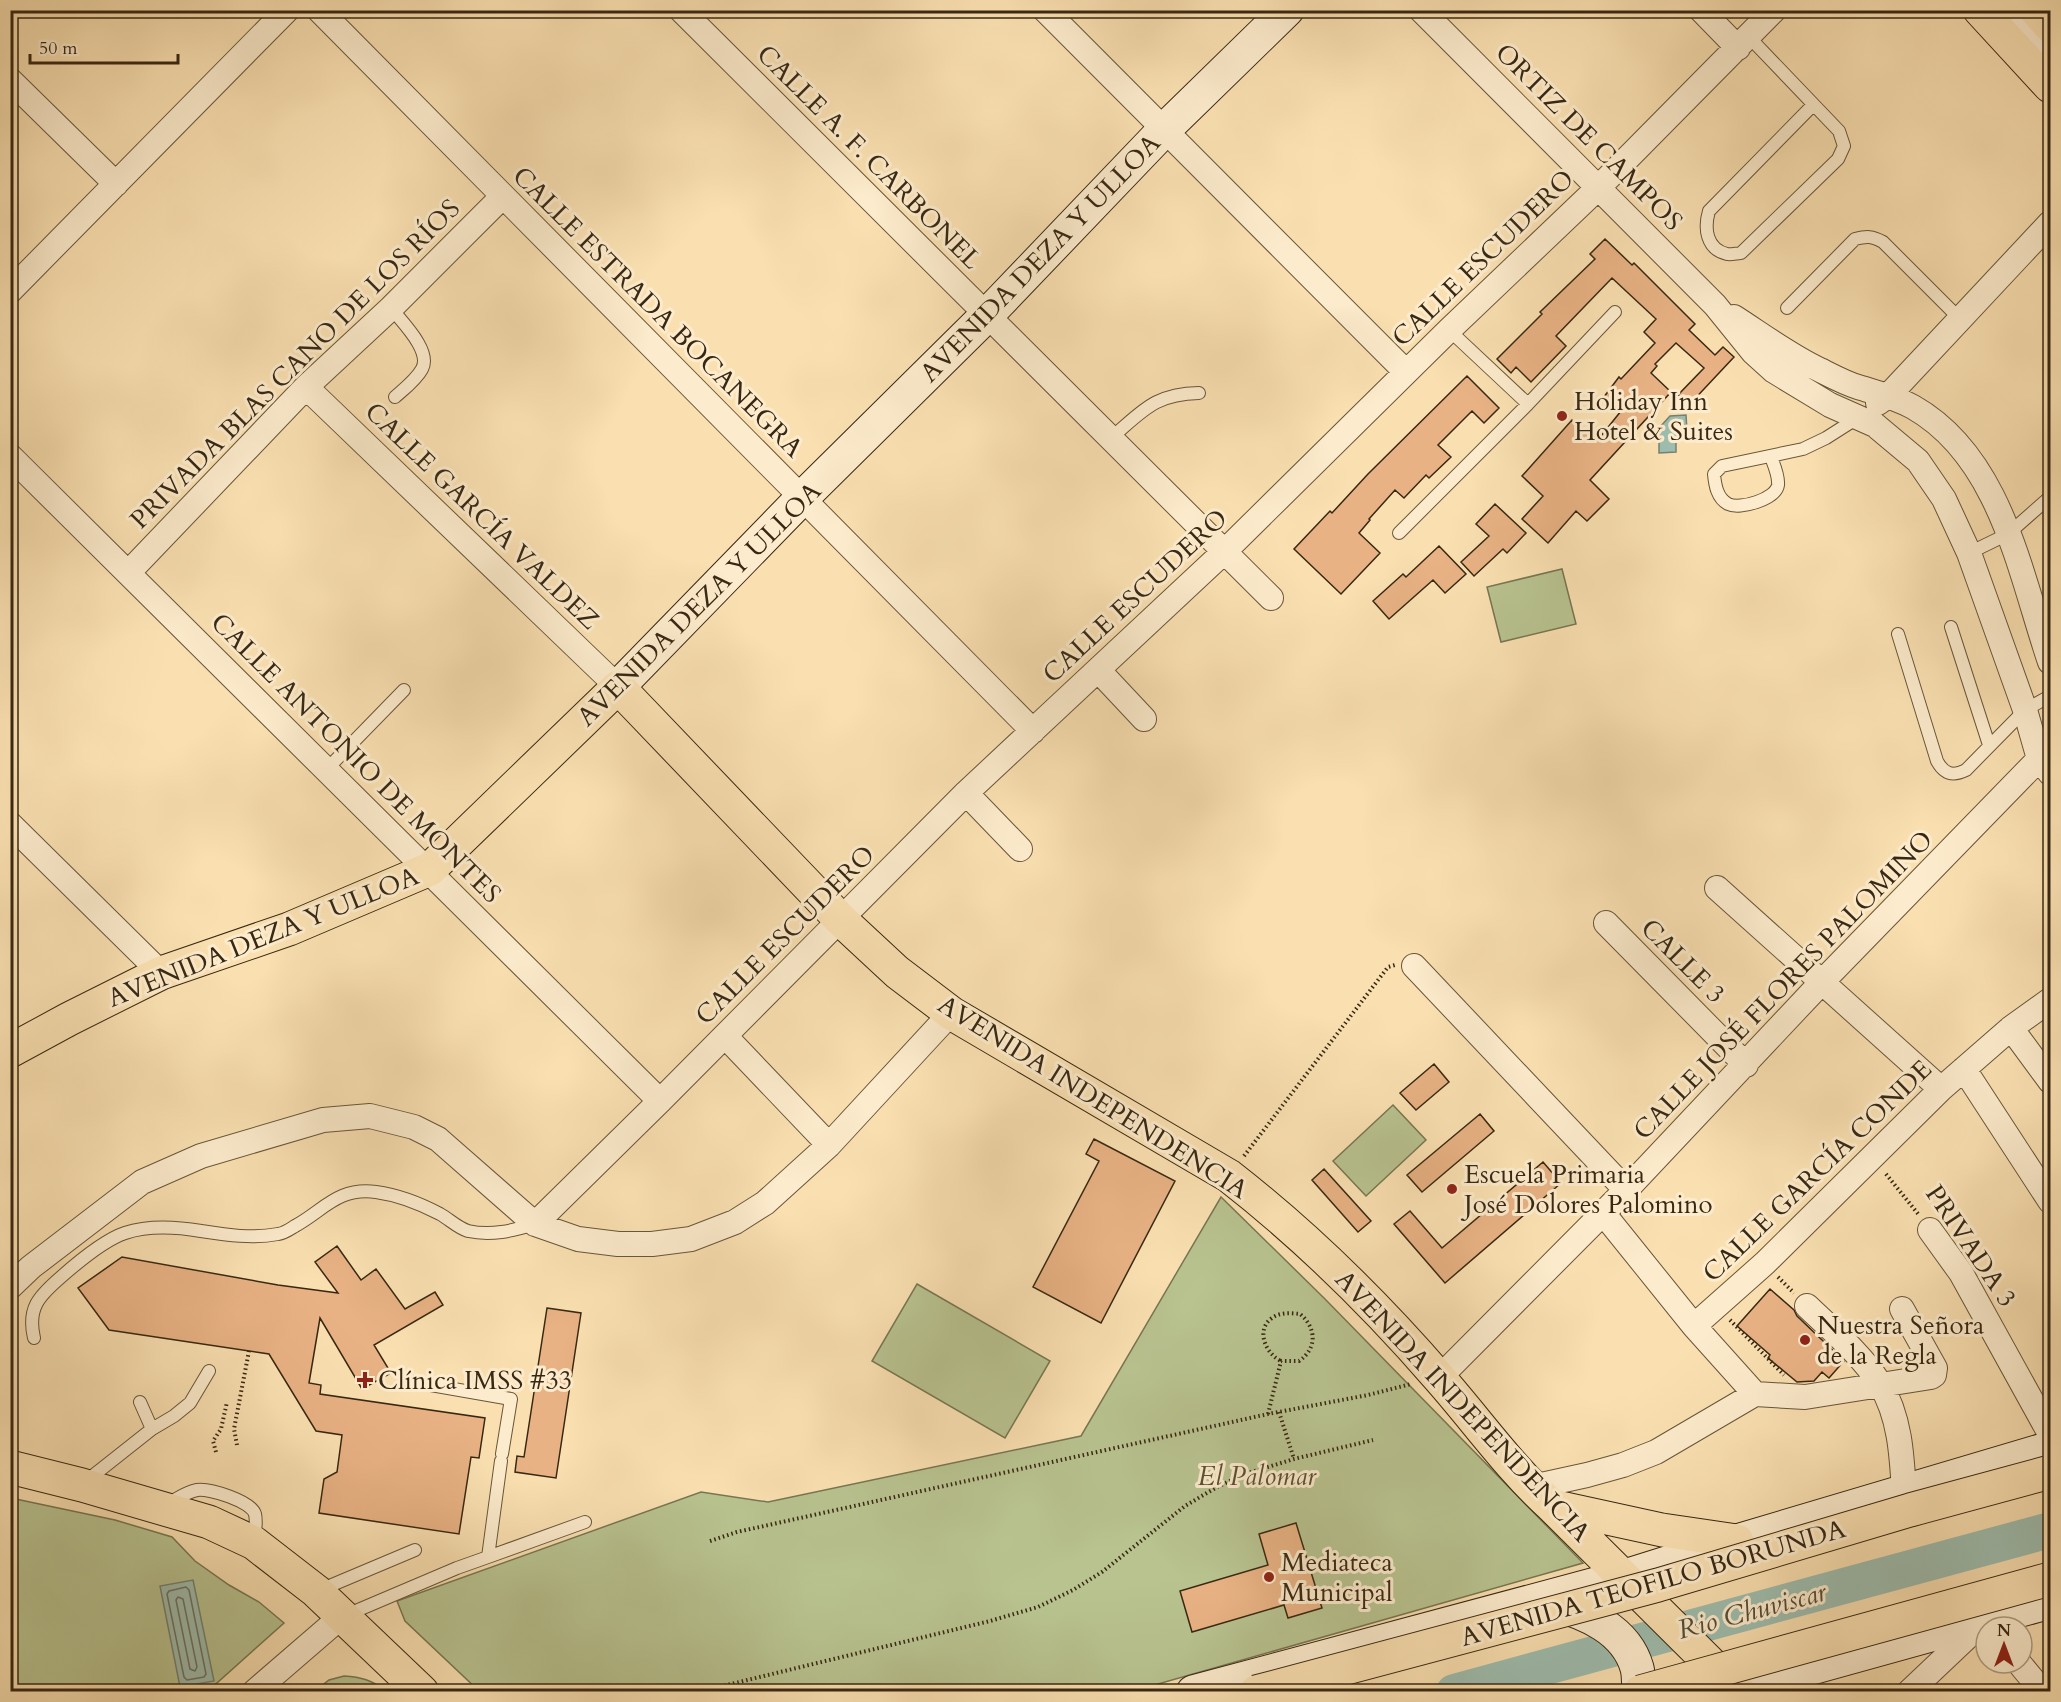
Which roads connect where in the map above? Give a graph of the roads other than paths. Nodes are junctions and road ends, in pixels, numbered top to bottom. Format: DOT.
graph roads {
  1 [pos="287,10"];
  2 [pos="319,10"];
  3 [pos="681,10"];
  4 [pos="1046,10"];
  5 [pos="1287,10"];
  6 [pos="1422,10"];
  7 [pos="1701,10"];
  8 [pos="1774,10"];
  9 [pos="1980,10"];
  10 [pos="2007,10"];
  11 [pos="2036,10"];
  12 [pos="2050,26"];
  13 [pos="1743,42"];
  14 [pos="2050,57"];
  15 [pos="10,80"];
  16 [pos="2050,86"];
  17 [pos="1813,105"];
  18 [pos="1164,130"];
  19 [pos="116,184"];
  20 [pos="1599,187"];
  21 [pos="503,196"];
  22 [pos="2050,223"];
  23 [pos="10,291"];
  24 [pos="1715,304"];
  25 [pos="392,308"];
  26 [pos="1787,308"];
  27 [pos="1615,312"];
  28 [pos="987,315"];
  29 [pos="1960,319"];
  30 [pos="1449,330"];
  31 [pos="1406,372"];
  32 [pos="306,387"];
  33 [pos="1199,393"];
  34 [pos="1888,395"];
  35 [pos="395,397"];
  36 [pos="1528,404"];
  37 [pos="1859,417"];
  38 [pos="1111,438"];
  39 [pos="10,456"];
  40 [pos="1771,457"];
  41 [pos="2050,496"];
  42 [pos="802,498"];
  43 [pos="1399,533"];
  44 [pos="2008,534"];
  45 [pos="1225,551"];
  46 [pos="1969,553"];
  47 [pos="128,573"];
  48 [pos="1271,598"];
  49 [pos="1951,627"];
  50 [pos="1898,634"];
  51 [pos="2050,662"];
  52 [pos="1099,671"];
  53 [pos="2013,677"];
  54 [pos="618,687"];
  55 [pos="404,690"];
  56 [pos="2050,696"];
  57 [pos="2025,710"];
  58 [pos="1144,719"];
  59 [pos="1033,731"];
  60 [pos="1989,745"];
  61 [pos="2045,766"];
  62 [pos="326,770"];
  63 [pos="966,793"];
  64 [pos="10,824"];
  65 [pos="1020,849"];
  66 [pos="430,869"];
  67 [pos="1717,888"];
  68 [pos="841,920"];
  69 [pos="1606,923"];
  70 [pos="1414,966"];
  71 [pos="161,973"];
  72 [pos="1821,984"];
  73 [pos="2050,1000"];
  74 [pos="951,1013"];
  75 [pos="2011,1028"];
  76 [pos="725,1036"];
  77 [pos="10,1051"];
  78 [pos="1746,1065"];
  79 [pos="1964,1069"];
  80 [pos="2050,1081"];
  81 [pos="1941,1089"];
  82 [pos="660,1101"];
  83 [pos="829,1145"];
  84 [pos="1626,1190"];
  85 [pos="2050,1202"];
  86 [pos="1603,1213"];
  87 [pos="534,1224"];
  88 [pos="1930,1230"];
  89 [pos="10,1287"];
  90 [pos="1807,1306"];
  91 [pos="1902,1309"];
  92 [pos="1694,1326"];
  93 [pos="34,1338"];
  94 [pos="209,1371"];
  95 [pos="1439,1378"];
  96 [pos="408,1381"];
  97 [pos="1880,1384"];
  98 [pos="1755,1394"];
  99 [pos="140,1402"];
  100 [pos="152,1429"];
  101 [pos="2050,1434"];
  102 [pos="2050,1448"];
  103 [pos="10,1467"];
  104 [pos="2050,1472"];
  105 [pos="82,1485"];
  106 [pos="1904,1493"];
  107 [pos="1542,1496"];
  108 [pos="585,1522"];
  109 [pos="1737,1541"];
  110 [pos="415,1550"];
  111 [pos="488,1557"];
  112 [pos="1622,1577"];
  113 [pos="2050,1579"];
  114 [pos="316,1591"];
  115 [pos="1539,1600"];
  116 [pos="2050,1602"];
  117 [pos="2012,1615"];
  118 [pos="342,1616"];
  119 [pos="1974,1627"];
  120 [pos="1974,1634"];
  121 [pos="2029,1675"];
  122 [pos="1638,1684"];
  123 [pos="1733,1690"];
  124 [pos="254,1692"];
  125 [pos="422,1692"];
  126 [pos="1193,1692"];
  127 [pos="1256,1692"];
  128 [pos="1908,1692"];
  129 [pos="2043,1692"];
  1 -- 19 [label="street"];
  2 -- 21 [label="street, CALLE ESTRADA BOCANEGRA"];
  3 -- 28 [label="street, CALLE A. F. CARBONEL"];
  4 -- 18 [label="street"];
  5 -- 18 [label="street, AVENIDA DEZA Y ULLOA"];
  6 -- 20 [label="street, ORTIZ DE CAMPOS"];
  7 -- 13 [label="street"];
  8 -- 13 [label="street, CALLE ESCUDERO"];
  9 -- 16 [label="main road"];
  10 -- 14 [label="lane"];
  11 -- 12 [label="main road"];
  13 -- 17 [label="lane"];
  13 -- 20 [label="street, CALLE ESCUDERO"];
  15 -- 19 [label="street"];
  17 -- 17 [label="lane"];
  18 -- 28 [label="street, AVENIDA DEZA Y ULLOA"];
  18 -- 31 [label="street"];
  19 -- 23 [label="street"];
  20 -- 24 [label="street, ORTIZ DE CAMPOS"];
  20 -- 30 [label="street, CALLE ESCUDERO"];
  21 -- 25 [label="street, PRIVADA BLAS CANO DE LOS RÍOS"];
  21 -- 42 [label="street, CALLE ESTRADA BOCANEGRA"];
  22 -- 29 [label="street"];
  24 -- 34 [label="street, ORTIZ DE CAMPOS"];
  24 -- 37 [label="street, ORTIZ DE CAMPOS"];
  25 -- 32 [label="street, PRIVADA BLAS CANO DE LOS RÍOS"];
  25 -- 35 [label="lane"];
  26 -- 29 [label="lane"];
  27 -- 36 [label="lane"];
  28 -- 38 [label="street, CALLE A. F. CARBONEL"];
  28 -- 42 [label="street, AVENIDA DEZA Y ULLOA"];
  29 -- 34 [label="street"];
  30 -- 31 [label="street, CALLE ESCUDERO"];
  30 -- 36 [label="lane"];
  31 -- 45 [label="street, CALLE ESCUDERO"];
  32 -- 47 [label="street, PRIVADA BLAS CANO DE LOS RÍOS"];
  32 -- 54 [label="street, CALLE GARCÍA VALDEZ"];
  33 -- 38 [label="lane"];
  34 -- 37 [label="street"];
  34 -- 44 [label="street, ORTIZ DE CAMPOS"];
  36 -- 43 [label="lane"];
  37 -- 40 [label="lane"];
  37 -- 46 [label="street, ORTIZ DE CAMPOS"];
  38 -- 45 [label="street, CALLE A. F. CARBONEL"];
  39 -- 47 [label="street, CALLE ANTONIO DE MONTES"];
  40 -- 40 [label="lane"];
  41 -- 44 [label="lane"];
  42 -- 54 [label="street, AVENIDA DEZA Y ULLOA"];
  42 -- 59 [label="street, CALLE ESTRADA BOCANEGRA"];
  44 -- 46 [label="lane"];
  44 -- 51 [label="street, ORTIZ DE CAMPOS"];
  45 -- 48 [label="street, CALLE A. F. CARBONEL"];
  45 -- 52 [label="street, CALLE ESCUDERO"];
  46 -- 53 [label="street, ORTIZ DE CAMPOS"];
  47 -- 62 [label="street, CALLE ANTONIO DE MONTES"];
  49 -- 60 [label="lane"];
  50 -- 60 [label="lane"];
  51 -- 53 [label="street"];
  52 -- 58 [label="street"];
  52 -- 59 [label="street, CALLE ESCUDERO"];
  53 -- 57 [label="street, ORTIZ DE CAMPOS"];
  54 -- 66 [label="main road, AVENIDA DEZA Y ULLOA"];
  54 -- 68 [label="main road, AVENIDA INDEPENDENCIA"];
  55 -- 62 [label="lane"];
  56 -- 57 [label="lane"];
  57 -- 60 [label="lane"];
  57 -- 61 [label="street, ORTIZ DE CAMPOS"];
  59 -- 63 [label="street, CALLE ESCUDERO"];
  61 -- 72 [label="street, CALLE JOSÉ FLORES PALOMINO"];
  62 -- 66 [label="street, CALLE ANTONIO DE MONTES"];
  63 -- 65 [label="street"];
  63 -- 68 [label="street, CALLE ESCUDERO"];
  64 -- 71 [label="street"];
  66 -- 71 [label="main road, AVENIDA DEZA Y ULLOA"];
  66 -- 82 [label="street, CALLE ANTONIO DE MONTES"];
  67 -- 72 [label="street"];
  68 -- 74 [label="main road, AVENIDA INDEPENDENCIA"];
  68 -- 76 [label="street, CALLE ESCUDERO"];
  69 -- 78 [label="street, CALLE 3"];
  70 -- 84 [label="street"];
  71 -- 77 [label="main road, AVENIDA DEZA Y ULLOA"];
  72 -- 78 [label="street, CALLE JOSÉ FLORES PALOMINO"];
  72 -- 81 [label="street"];
  73 -- 75 [label="street, CALLE GARCÍA CONDE"];
  74 -- 83 [label="street"];
  74 -- 95 [label="main road, AVENIDA INDEPENDENCIA"];
  75 -- 79 [label="street, CALLE GARCÍA CONDE"];
  75 -- 80 [label="street"];
  76 -- 82 [label="street, CALLE ESCUDERO"];
  76 -- 83 [label="street"];
  78 -- 84 [label="street, CALLE JOSÉ FLORES PALOMINO"];
  79 -- 81 [label="street, CALLE GARCÍA CONDE"];
  79 -- 85 [label="street"];
  81 -- 92 [label="street, CALLE GARCÍA CONDE"];
  82 -- 87 [label="street, CALLE ESCUDERO"];
  83 -- 87 [label="street"];
  84 -- 86 [label="street, CALLE JOSÉ FLORES PALOMINO"];
  86 -- 92 [label="street"];
  86 -- 95 [label="street, CALLE JOSÉ FLORES PALOMINO"];
  87 -- 89 [label="street"];
  87 -- 93 [label="lane"];
  88 -- 101 [label="street, PRIVADA 3"];
  90 -- 97 [label="street"];
  91 -- 97 [label="street"];
  92 -- 98 [label="street"];
  94 -- 100 [label="lane"];
  95 -- 107 [label="main road, AVENIDA INDEPENDENCIA"];
  96 -- 111 [label="lane"];
  97 -- 98 [label="street"];
  97 -- 106 [label="street"];
  98 -- 107 [label="street"];
  99 -- 100 [label="lane"];
  100 -- 105 [label="lane"];
  102 -- 106 [label="street"];
  103 -- 105 [label="main road"];
  104 -- 127 [label="main road, AVENIDA TEOFILO BORUNDA, bridge"];
  105 -- 114 [label="main road"];
  106 -- 109 [label="street"];
  107 -- 109 [label="main road"];
  107 -- 112 [label="main road, AVENIDA INDEPENDENCIA"];
  108 -- 111 [label="lane"];
  109 -- 112 [label="street"];
  110 -- 114 [label="lane"];
  111 -- 118 [label="lane"];
  112 -- 115 [label="street"];
  112 -- 123 [label="main road, AVENIDA INDEPENDENCIA"];
  113 -- 122 [label="main road, bridge"];
  114 -- 118 [label="main road"];
  115 -- 122 [label="street"];
  115 -- 126 [label="street"];
  116 -- 117 [label="street"];
  118 -- 124 [label="street"];
  118 -- 125 [label="main road"];
  119 -- 123 [label="street"];
  120 -- 128 [label="street"];
  121 -- 129 [label="street"];
}
